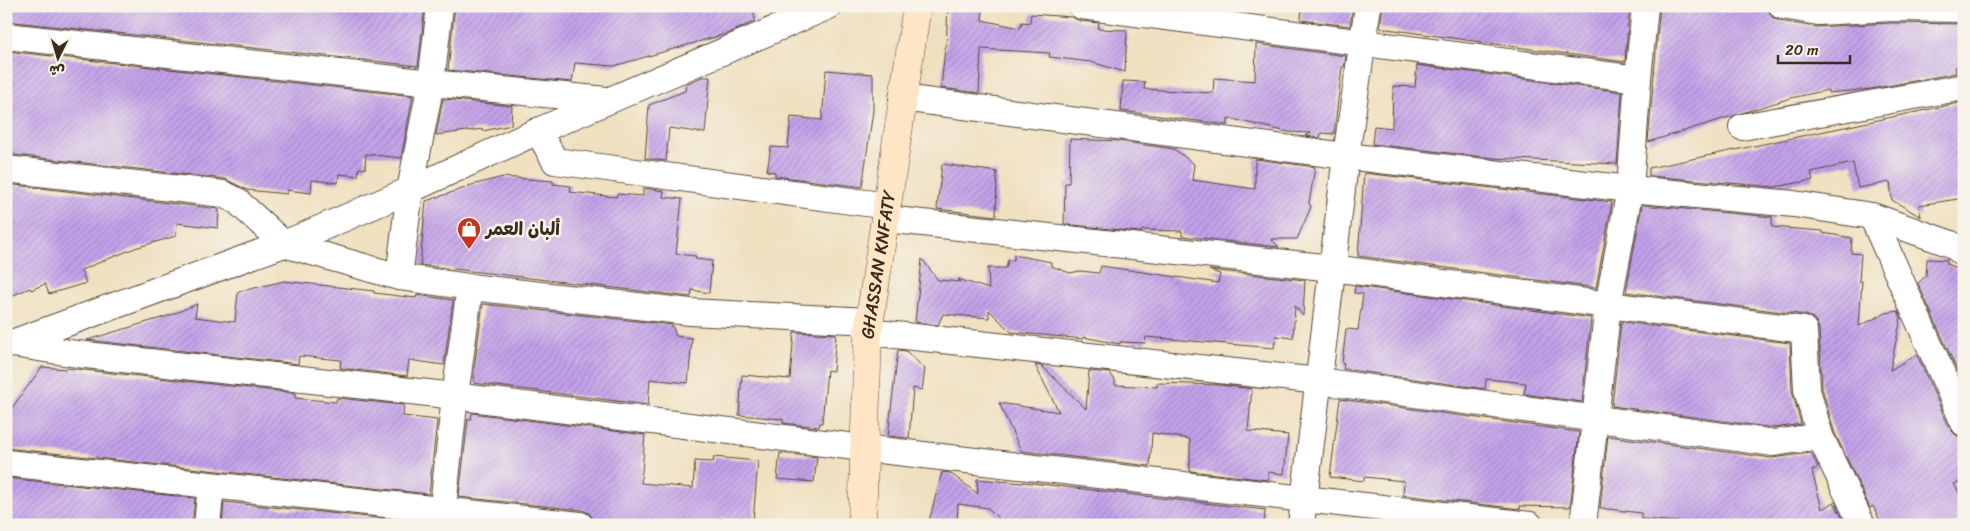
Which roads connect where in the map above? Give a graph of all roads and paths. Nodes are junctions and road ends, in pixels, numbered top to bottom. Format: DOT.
graph roads {
  1 [pos="440,6"];
  2 [pos="829,6"];
  3 [pos="917,6"];
  4 [pos="1082,6"];
  5 [pos="1248,6"];
  6 [pos="1368,6"];
  7 [pos="1645,6"];
  8 [pos="1782,6"];
  9 [pos="1964,9"];
  10 [pos="1226,24"];
  11 [pos="6,36"];
  12 [pos="1362,42"];
  13 [pos="1638,79"];
  14 [pos="431,83"];
  15 [pos="1964,87"];
  16 [pos="902,98"];
  17 [pos="609,100"];
  18 [pos="1742,127"];
  19 [pos="538,131"];
  20 [pos="1346,156"];
  21 [pos="6,169"];
  22 [pos="1630,189"];
  23 [pos="410,190"];
  24 [pos="887,212"];
  25 [pos="1872,216"];
  26 [pos="284,244"];
  27 [pos="1964,254"];
  28 [pos="1332,268"];
  29 [pos="399,277"];
  30 [pos="470,287"];
  31 [pos="1608,306"];
  32 [pos="869,327"];
  33 [pos="7,346"];
  34 [pos="1319,382"];
  35 [pos="455,396"];
  36 [pos="1596,419"];
  37 [pos="1964,423"];
  38 [pos="1820,436"];
  39 [pos="864,448"];
  40 [pos="6,463"];
  41 [pos="211,486"];
  42 [pos="1305,498"];
  43 [pos="442,518"];
  44 [pos="207,525"];
  45 [pos="580,525"];
  46 [pos="862,525"];
  47 [pos="1301,525"];
  48 [pos="1530,525"];
  49 [pos="1582,525"];
  50 [pos="1862,525"];
  1 -- 14 [label="street"];
  2 -- 17 [label="street"];
  3 -- 16 [label="street, GHASSAN KNFATY"];
  4 -- 10 [label="street"];
  5 -- 10 [label="street"];
  6 -- 12 [label="street"];
  7 -- 13 [label="street"];
  8 -- 9 [label="street"];
  10 -- 12 [label="street"];
  11 -- 14 [label="street"];
  12 -- 13 [label="street"];
  12 -- 20 [label="street"];
  13 -- 22 [label="street"];
  14 -- 17 [label="street"];
  14 -- 23 [label="street"];
  15 -- 18 [label="street"];
  16 -- 20 [label="street"];
  16 -- 24 [label="street, GHASSAN KNFATY"];
  17 -- 19 [label="street"];
  19 -- 23 [label="street"];
  19 -- 24 [label="street"];
  20 -- 22 [label="street"];
  20 -- 28 [label="street"];
  21 -- 26 [label="street"];
  22 -- 25 [label="street"];
  22 -- 31 [label="street"];
  23 -- 26 [label="street"];
  23 -- 29 [label="street"];
  24 -- 28 [label="street"];
  24 -- 32 [label="street, GHASSAN KNFATY"];
  25 -- 27 [label="street"];
  25 -- 37 [label="street"];
  26 -- 29 [label="street"];
  26 -- 33 [label="street"];
  28 -- 31 [label="street"];
  28 -- 34 [label="street"];
  29 -- 30 [label="street"];
  30 -- 32 [label="street"];
  30 -- 35 [label="street"];
  31 -- 36 [label="street"];
  31 -- 38 [label="street"];
  32 -- 34 [label="street"];
  32 -- 39 [label="street, GHASSAN KNFATY"];
  33 -- 35 [label="street"];
  34 -- 36 [label="street"];
  34 -- 42 [label="street"];
  35 -- 39 [label="street"];
  35 -- 43 [label="street"];
  36 -- 38 [label="street"];
  36 -- 49 [label="street"];
  38 -- 50 [label="street"];
  39 -- 42 [label="street"];
  39 -- 46 [label="street, GHASSAN KNFATY"];
  40 -- 41 [label="street"];
  41 -- 43 [label="street"];
  41 -- 44 [label="street"];
  42 -- 47 [label="street"];
  42 -- 48 [label="street"];
  43 -- 45 [label="street"];
}
